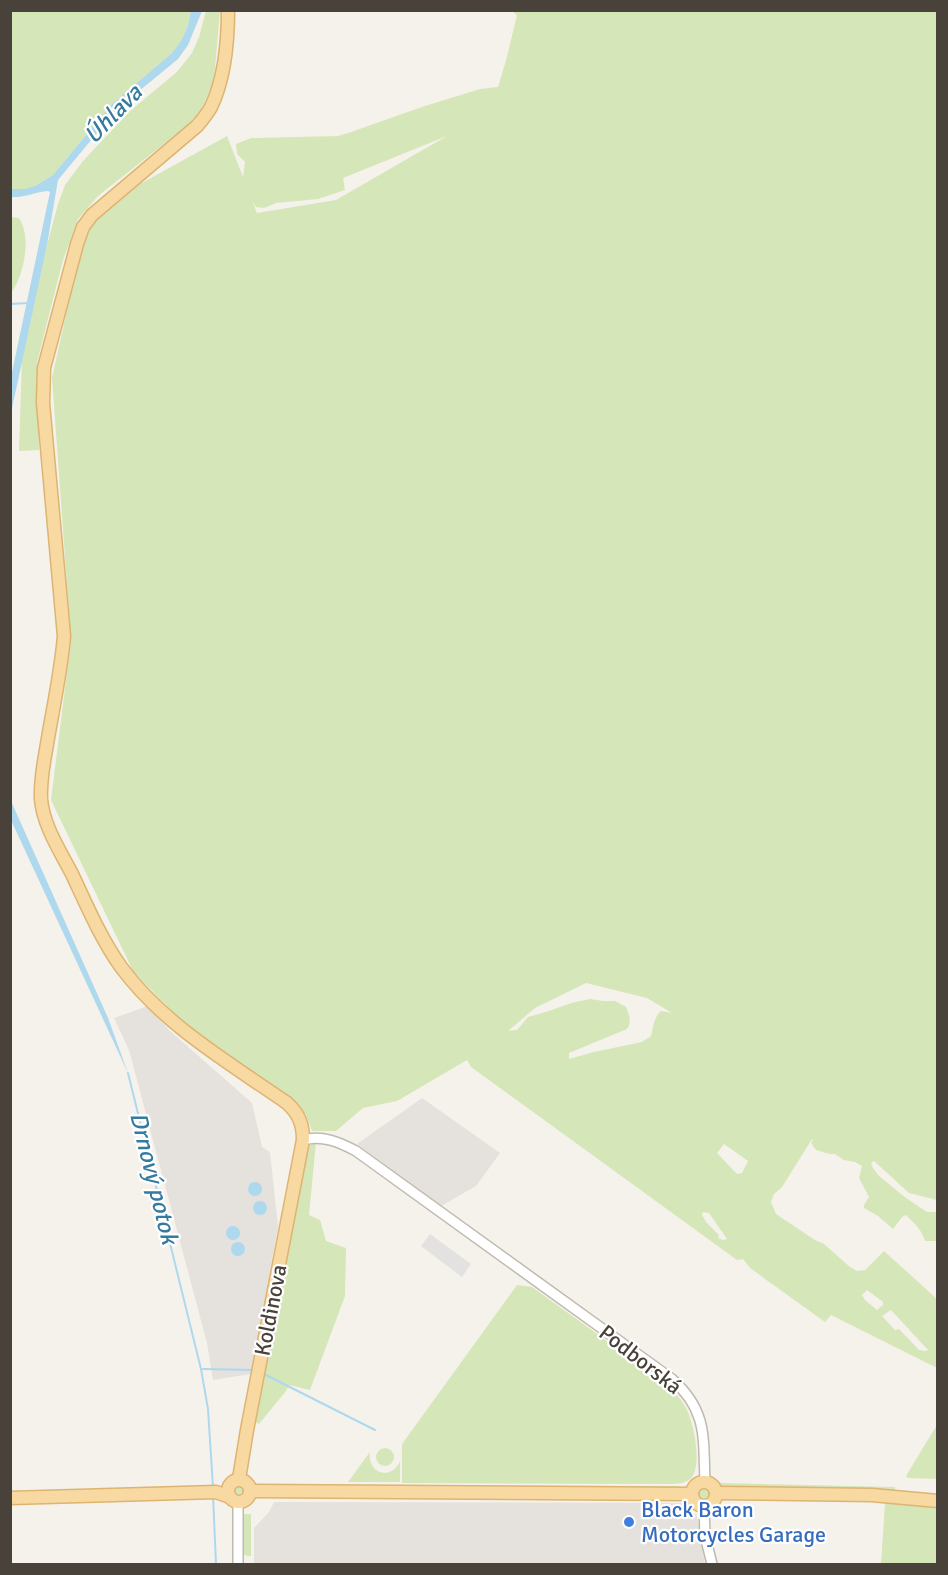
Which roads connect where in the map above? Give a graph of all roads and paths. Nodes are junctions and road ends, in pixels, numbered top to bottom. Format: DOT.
graph roads {
  1 [pos="228,10"];
  2 [pos="303,1140"];
  3 [pos="705,1482"];
  4 [pos="227,1491"];
  5 [pos="716,1493"];
  6 [pos="692,1494"];
  7 [pos="10,1498"];
  8 [pos="938,1501"];
  9 [pos="704,1505"];
  10 [pos="238,1564"];
  11 [pos="712,1564"];
  1 -- 2 [label="main road"];
  2 -- 3 [label="street, Podborská"];
  2 -- 4 [label="main road, Koldinova"];
  3 -- 5 [label="main road"];
  3 -- 6 [label="main road"];
  4 -- 6 [label="main road"];
  4 -- 7 [label="main road"];
  4 -- 10 [label="street, Koldinova"];
  5 -- 8 [label="main road"];
  5 -- 9 [label="main road"];
  6 -- 9 [label="main road"];
  9 -- 11 [label="street"];
}
